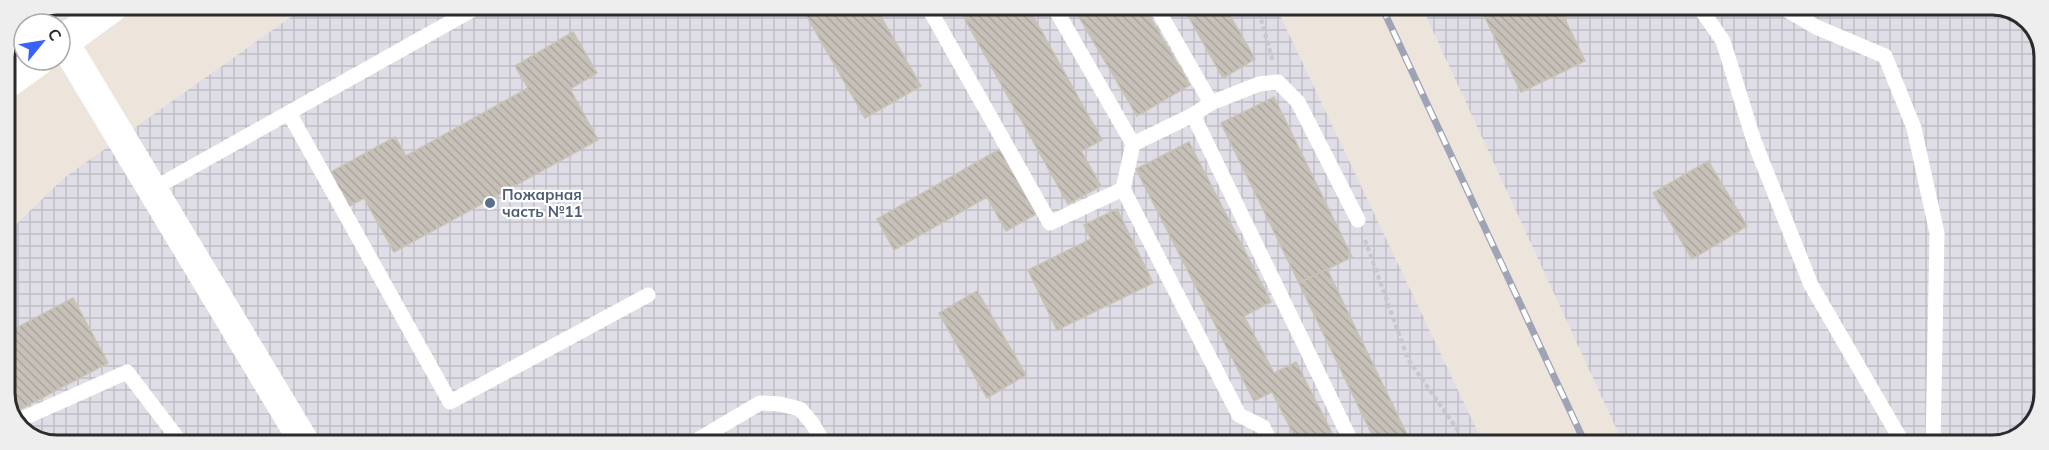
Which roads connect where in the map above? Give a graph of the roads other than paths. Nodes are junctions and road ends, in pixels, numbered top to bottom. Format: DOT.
graph roads {
  1 [pos="98,15"];
  2 [pos="463,15"];
  3 [pos="933,15"];
  4 [pos="1059,15"];
  5 [pos="1161,15"];
  6 [pos="1705,15"];
  7 [pos="1796,15"];
  8 [pos="72,35"];
  9 [pos="72,59"];
  10 [pos="1210,103"];
  11 [pos="289,112"];
  12 [pos="1192,115"];
  13 [pos="1133,144"];
  14 [pos="1123,189"];
  15 [pos="151,190"];
  16 [pos="1358,220"];
  17 [pos="648,296"];
  18 [pos="23,418"];
  19 [pos="175,435"];
  20 [pos="300,435"];
  21 [pos="706,435"];
  22 [pos="819,435"];
  23 [pos="1267,435"];
  24 [pos="1348,435"];
  25 [pos="1898,435"];
  26 [pos="1933,435"];
  1 -- 8 [label="street"];
  2 -- 11 [label="lane"];
  3 -- 14 [label="lane"];
  4 -- 13 [label="lane"];
  5 -- 10 [label="lane"];
  6 -- 25 [label="lane"];
  7 -- 26 [label="lane"];
  9 -- 15 [label="street"];
  10 -- 12 [label="lane"];
  10 -- 16 [label="lane"];
  11 -- 15 [label="lane"];
  11 -- 17 [label="lane"];
  12 -- 13 [label="lane"];
  12 -- 24 [label="lane"];
  13 -- 14 [label="lane"];
  14 -- 23 [label="lane"];
  15 -- 20 [label="street"];
  18 -- 19 [label="lane"];
  21 -- 22 [label="lane"];
}
